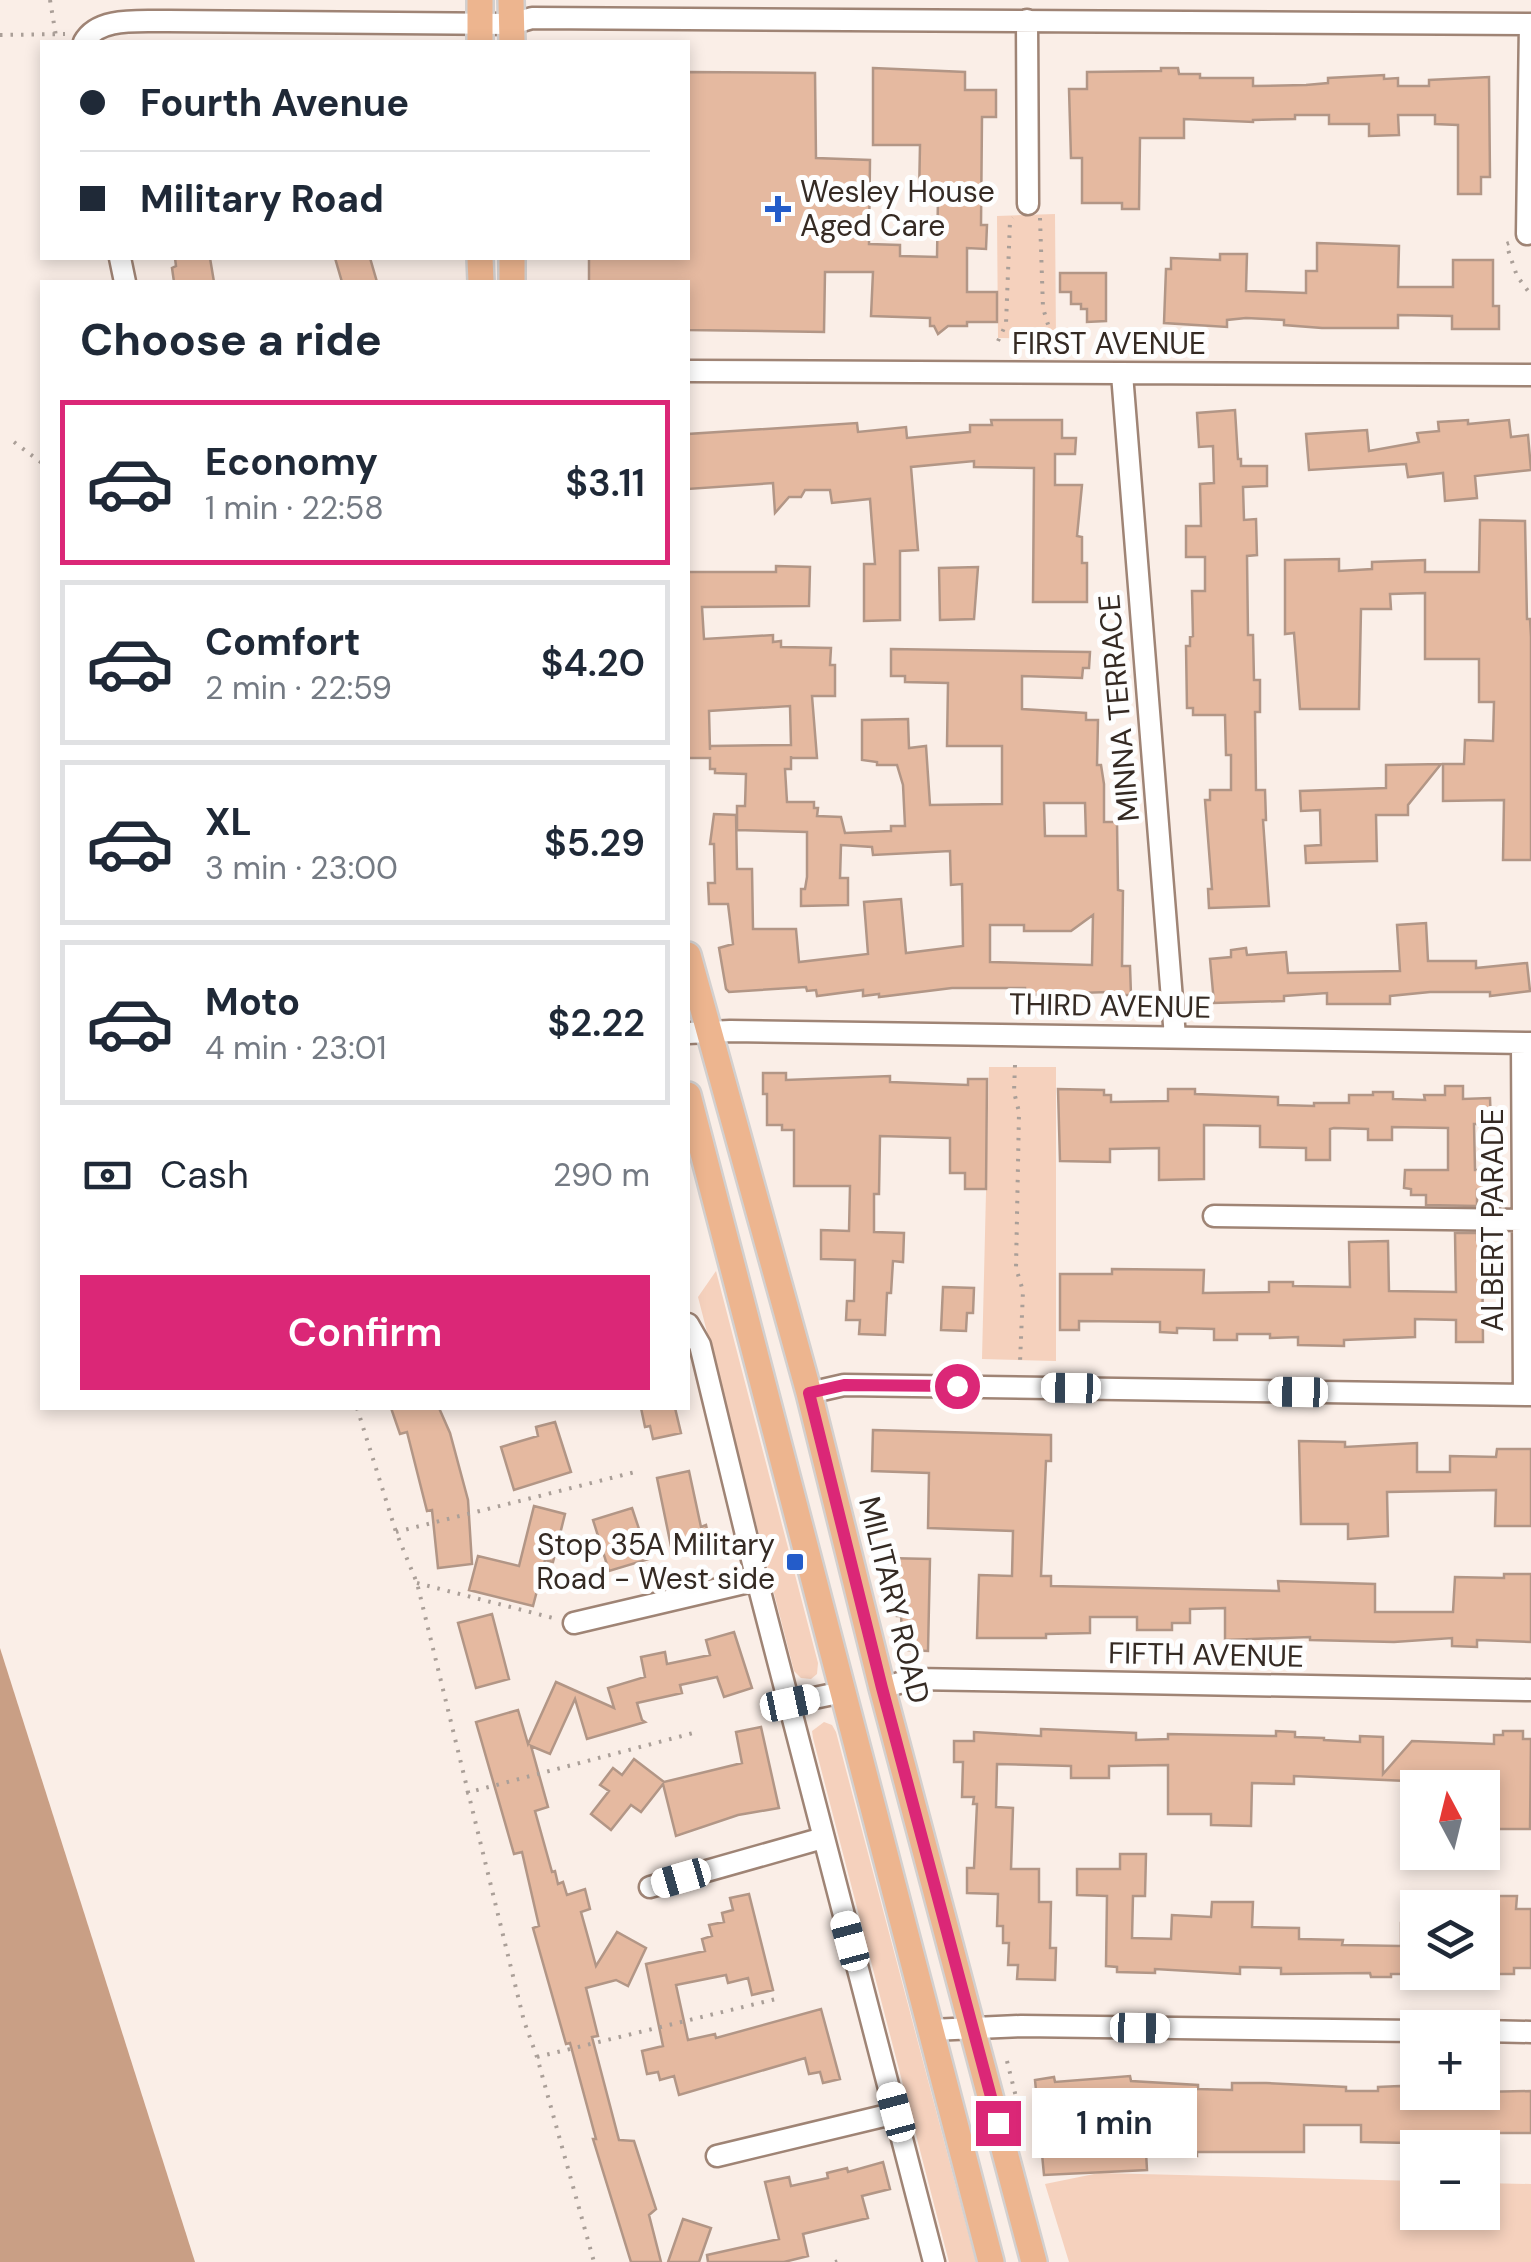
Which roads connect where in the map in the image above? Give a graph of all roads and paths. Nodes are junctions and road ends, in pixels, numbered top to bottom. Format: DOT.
graph roads {
  1 [pos="50,0"];
  2 [pos="1027,20"];
  3 [pos="480,22"];
  4 [pos="512,22"];
  5 [pos="1530,24"];
  6 [pos="55,32"];
  7 [pos="0,35"];
  8 [pos="57,40"];
  9 [pos="86,40"];
  10 [pos="1028,204"];
  11 [pos="1527,234"];
  12 [pos="1531,295"];
  13 [pos="998,341"];
  14 [pos="1054,341"];
  15 [pos="690,370"];
  16 [pos="1122,374"];
  17 [pos="1531,375"];
  18 [pos="14,442"];
  19 [pos="40,462"];
  20 [pos="690,969"];
  21 [pos="699,1032"];
  22 [pos="1175,1037"];
  23 [pos="1527,1043"];
  24 [pos="1015,1065"];
  25 [pos="690,1104"];
  26 [pos="1214,1216"];
  27 [pos="1523,1220"];
  28 [pos="690,1328"];
  29 [pos="1020,1362"];
  30 [pos="809,1393"];
  31 [pos="1528,1395"];
  32 [pos="358,1410"];
  33 [pos="635,1472"];
  34 [pos="396,1532"];
  35 [pos="757,1580"];
  36 [pos="417,1583"];
  37 [pos="574,1624"];
  38 [pos="882,1688"];
  39 [pos="1531,1690"];
  40 [pos="843,1692"];
  41 [pos="914,1701"];
  42 [pos="790,1703"];
  43 [pos="916,1711"];
  44 [pos="697,1732"];
  45 [pos="466,1792"];
  46 [pos="823,1838"];
  47 [pos="650,1887"];
  48 [pos="776,2000"];
  49 [pos="973,2028"];
  50 [pos="931,2030"];
  51 [pos="1400,2030"];
  52 [pos="1500,2031"];
  53 [pos="1531,2032"];
  54 [pos="537,2057"];
  55 [pos="896,2112"];
  56 [pos="718,2156"];
  57 [pos="843,2260"];
  58 [pos="594,2262"];
  59 [pos="835,2262"];
  60 [pos="934,2262"];
  61 [pos="990,2262"];
  62 [pos="1034,2262"];
  1 -- 6 [label="path"];
  2 -- 4 [label="street"];
  2 -- 5 [label="street"];
  2 -- 10 [label="street"];
  3 -- 4 [label="street"];
  3 -- 9 [label="street"];
  5 -- 11 [label="street"];
  6 -- 7 [label="path"];
  6 -- 8 [label="path"];
  10 -- 13 [label="path"];
  10 -- 14 [label="path"];
  11 -- 12 [label="path"];
  15 -- 16 [label="street, FIRST AVENUE"];
  16 -- 17 [label="street, FIRST AVENUE"];
  16 -- 22 [label="street, MINNA TERRACE"];
  18 -- 19 [label="path"];
  20 -- 21 [label="main road, MILITARY ROAD"];
  21 -- 22 [label="street, THIRD AVENUE"];
  21 -- 30 [label="main road, MILITARY ROAD"];
  22 -- 23 [label="street, THIRD AVENUE"];
  23 -- 27 [label="street, ALBERT PARADE"];
  24 -- 29 [label="path"];
  25 -- 40 [label="main road"];
  26 -- 27 [label="street"];
  27 -- 31 [label="street, ALBERT PARADE"];
  28 -- 35 [label="street"];
  30 -- 31 [label="street"];
  30 -- 38 [label="main road, MILITARY ROAD"];
  32 -- 34 [label="path"];
  33 -- 34 [label="path"];
  34 -- 36 [label="path"];
  35 -- 37 [label="street"];
  35 -- 42 [label="street"];
  36 -- 37 [label="path"];
  36 -- 45 [label="path"];
  38 -- 39 [label="street, FIFTH AVENUE"];
  38 -- 49 [label="main road, MILITARY ROAD"];
  40 -- 42 [label="street"];
  40 -- 50 [label="main road"];
  41 -- 43 [label="path"];
  42 -- 46 [label="street"];
  44 -- 45 [label="path"];
  45 -- 54 [label="path"];
  46 -- 47 [label="street"];
  46 -- 55 [label="street"];
  48 -- 54 [label="path"];
  49 -- 50 [label="street"];
  49 -- 51 [label="street"];
  49 -- 62 [label="main road, MILITARY ROAD"];
  50 -- 61 [label="main road"];
  52 -- 53 [label="street"];
  54 -- 58 [label="path"];
  55 -- 56 [label="street"];
  55 -- 60 [label="street"];
  57 -- 59 [label="path"];
}
